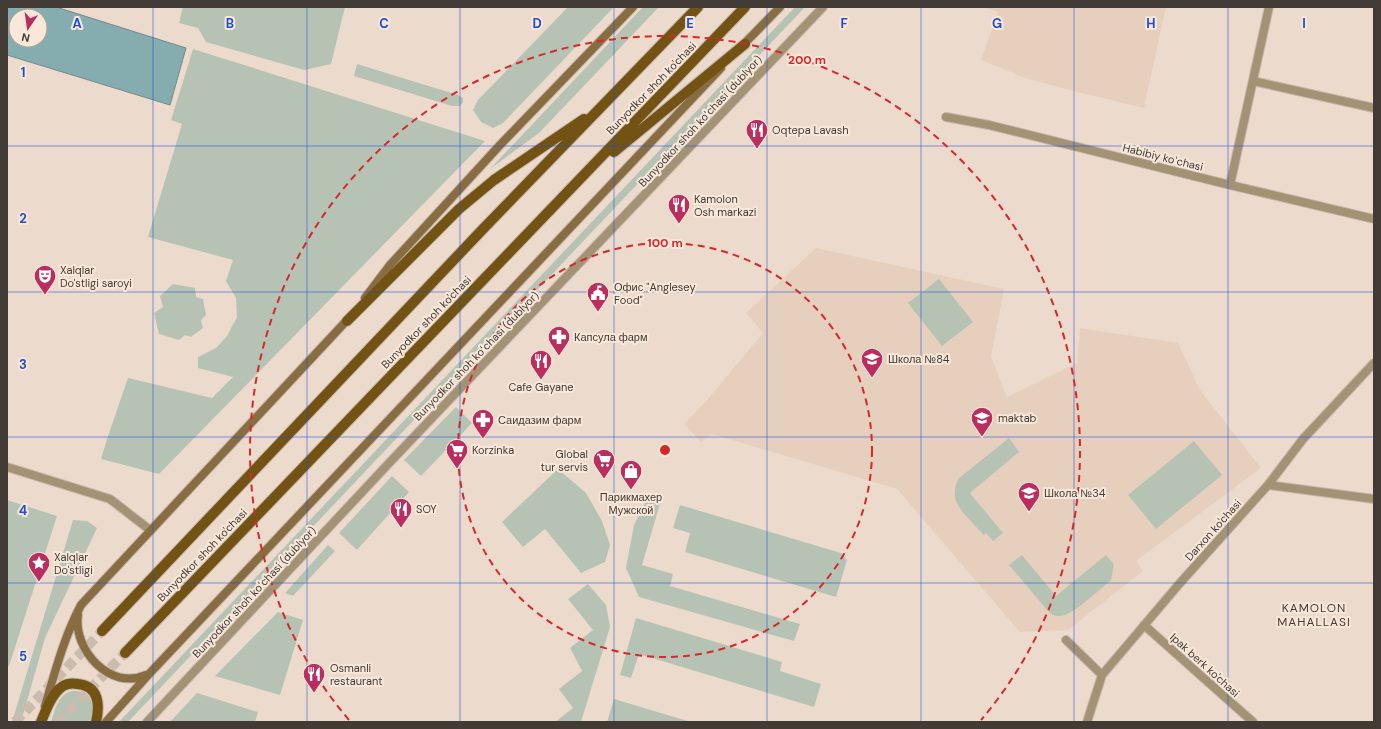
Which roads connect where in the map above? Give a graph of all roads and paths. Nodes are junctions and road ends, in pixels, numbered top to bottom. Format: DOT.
graph roads {
  1 [pos="633,7"];
  2 [pos="698,7"];
  3 [pos="745,7"];
  4 [pos="780,7"];
  5 [pos="823,7"];
  6 [pos="1270,7"];
  7 [pos="745,44"];
  8 [pos="1253,81"];
  9 [pos="602,106"];
  10 [pos="1374,108"];
  11 [pos="946,117"];
  12 [pos="1230,185"];
  13 [pos="557,203"];
  14 [pos="1374,219"];
  15 [pos="347,321"];
  16 [pos="1374,363"];
  17 [pos="7,467"];
  18 [pos="1268,485"];
  19 [pos="1374,499"];
  20 [pos="150,530"];
  21 [pos="81,605"];
  22 [pos="1144,625"];
  23 [pos="102,631"];
  24 [pos="1066,640"];
  25 [pos="125,653"];
  26 [pos="149,674"];
  27 [pos="1102,675"];
  28 [pos="40,722"];
  29 [pos="96,722"];
  30 [pos="106,722"];
  31 [pos="148,722"];
  32 [pos="1087,722"];
  33 [pos="1253,722"];
  1 -- 15 [label="street"];
  2 -- 9 [label="main road, Bunyodkor shoh ko'chasi"];
  3 -- 13 [label="main road, Bunyodkor shoh ko'chasi"];
  4 -- 7 [label="street, Bunyodkor shoh koʻchasi (dublyor)"];
  5 -- 31 [label="street, Bunyodkor shoh koʻchasi (dublyor)"];
  6 -- 8 [label="street"];
  7 -- 13 [label="main road"];
  7 -- 26 [label="street, Bunyodkor shoh koʻchasi (dublyor)"];
  8 -- 10 [label="street"];
  8 -- 12 [label="street"];
  9 -- 15 [label="main road"];
  9 -- 23 [label="main road, Bunyodkor shoh ko'chasi"];
  11 -- 12 [label="street, Habibiy koʻchasi"];
  12 -- 14 [label="street, Habibiy koʻchasi"];
  13 -- 25 [label="main road, Bunyodkor shoh ko'chasi"];
  15 -- 20 [label="street"];
  16 -- 18 [label="street, Darxon ko'chasi"];
  17 -- 20 [label="street"];
  18 -- 19 [label="street"];
  18 -- 22 [label="street, Darxon ko'chasi"];
  20 -- 21 [label="street"];
  21 -- 26 [label="street"];
  21 -- 28 [label="street"];
  22 -- 27 [label="street, Darxon ko'chasi"];
  22 -- 33 [label="street, Ipak berk ko'chasi"];
  24 -- 27 [label="street"];
  26 -- 30 [label="street"];
  27 -- 32 [label="street, Darxon ko'chasi"];
  28 -- 29 [label="main road"];
}
